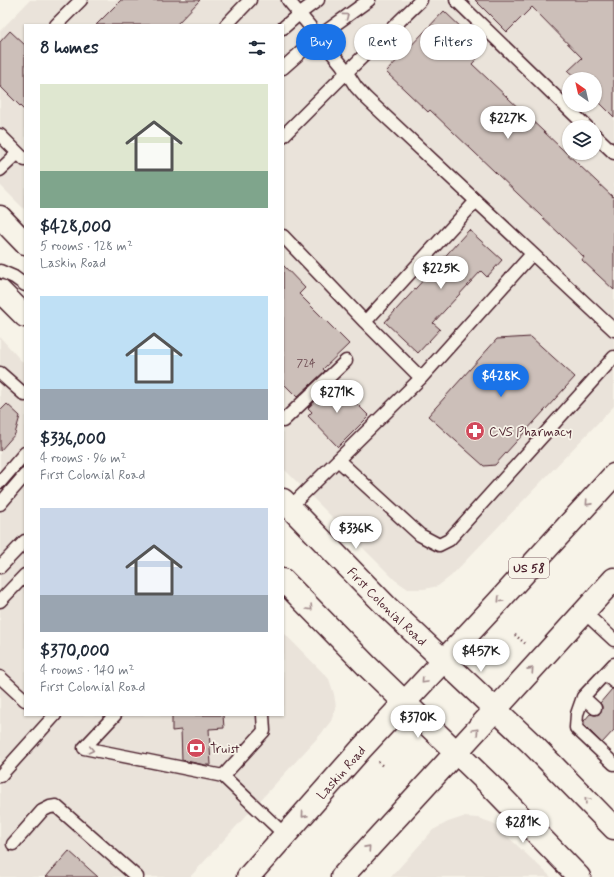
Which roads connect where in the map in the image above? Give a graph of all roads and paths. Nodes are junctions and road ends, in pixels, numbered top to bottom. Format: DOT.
graph roads {
  1 [pos="81,0"];
  2 [pos="250,0"];
  3 [pos="288,0"];
  4 [pos="318,0"];
  5 [pos="369,0"];
  6 [pos="421,0"];
  7 [pos="456,0"];
  8 [pos="299,14"];
  9 [pos="57,24"];
  10 [pos="227,24"];
  11 [pos="307,24"];
  12 [pos="336,24"];
  13 [pos="284,27"];
  14 [pos="296,56"];
  15 [pos="338,60"];
  16 [pos="284,67"];
  17 [pos="347,72"];
  18 [pos="580,120"];
  19 [pos="0,135"];
  20 [pos="284,135"];
  21 [pos="602,142"];
  22 [pos="614,153"];
  23 [pos="21,156"];
  24 [pos="0,170"];
  25 [pos="476,201"];
  26 [pos="0,217"];
  27 [pos="284,237"];
  28 [pos="24,242"];
  29 [pos="532,254"];
  30 [pos="0,271"];
  31 [pos="24,284"];
  32 [pos="0,291"];
  33 [pos="24,315"];
  34 [pos="365,322"];
  35 [pos="614,330"];
  36 [pos="614,357"];
  37 [pos="346,361"];
  38 [pos="0,373"];
  39 [pos="420,378"];
  40 [pos="0,383"];
  41 [pos="14,385"];
  42 [pos="24,394"];
  43 [pos="284,420"];
  44 [pos="24,454"];
  45 [pos="338,460"];
  46 [pos="614,475"];
  47 [pos="24,476"];
  48 [pos="0,482"];
  49 [pos="0,504"];
  50 [pos="287,504"];
  51 [pos="24,542"];
  52 [pos="0,567"];
  53 [pos="24,576"];
  54 [pos="614,579"];
  55 [pos="284,581"];
  56 [pos="0,601"];
  57 [pos="584,612"];
  58 [pos="515,635"];
  59 [pos="614,640"];
  60 [pos="528,647"];
  61 [pos="443,660"];
  62 [pos="614,664"];
  63 [pos="605,674"];
  64 [pos="0,677"];
  65 [pos="614,682"];
  66 [pos="583,697"];
  67 [pos="24,699"];
  68 [pos="404,702"];
  69 [pos="595,708"];
  70 [pos="496,710"];
  71 [pos="114,716"];
  72 [pos="263,716"];
  73 [pos="49,717"];
  74 [pos="456,752"];
  75 [pos="378,762"];
  76 [pos="614,764"];
  77 [pos="384,768"];
  78 [pos="0,776"];
  79 [pos="222,776"];
  80 [pos="614,828"];
  81 [pos="285,835"];
  82 [pos="13,844"];
  83 [pos="137,877"];
  84 [pos="248,877"];
  85 [pos="342,877"];
  86 [pos="579,877"];
  1 -- 9 [label="lane"];
  2 -- 10 [label="lane"];
  3 -- 8 [label="lane"];
  4 -- 8 [label="lane"];
  12 -- 5 [label="lane, one-way"];
  6 -- 17 [label="lane"];
  7 -- 18 [label="lane"];
  8 -- 11 [label="lane"];
  8 -- 13 [label="lane"];
  14 -- 16 [label="lane"];
  15 -- 17 [label="lane"];
  17 -- 20 [label="lane"];
  17 -- 25 [label="lane"];
  19 -- 23 [label="lane"];
  21 -- 22 [label="lane"];
  23 -- 24 [label="lane"];
  25 -- 29 [label="lane"];
  25 -- 34 [label="lane"];
  26 -- 28 [label="main road"];
  27 -- 34 [label="lane"];
  29 -- 35 [label="lane"];
  29 -- 39 [label="lane"];
  30 -- 31 [label="lane"];
  32 -- 33 [label="main road"];
  34 -- 39 [label="lane"];
  36 -- 45 [label="lane"];
  37 -- 43 [label="lane"];
  38 -- 41 [label="lane"];
  39 -- 45 [label="lane"];
  40 -- 41 [label="lane"];
  41 -- 42 [label="lane"];
  44 -- 48 [label="lane"];
  45 -- 50 [label="lane"];
  46 -- 61 [label="main road, Laskin Road / US 58, one-way"];
  47 -- 49 [label="lane"];
  50 -- 61 [label="main road, First Colonial Road"];
  51 -- 52 [label="lane"];
  53 -- 56 [label="lane"];
  54 -- 57 [label="main road"];
  55 -- 68 [label="main road, one-way"];
  57 -- 59 [label="lane"];
  70 -- 57 [label="main road, one-way"];
  58 -- 60 [label="path"];
  61 -- 68 [label="main road, Laskin Road / US 58, one-way"];
  61 -- 70 [label="main road, First Colonial Road"];
  62 -- 63 [label="lane"];
  63 -- 65 [label="lane"];
  63 -- 66 [label="lane"];
  64 -- 67 [label="lane"];
  66 -- 69 [label="lane"];
  66 -- 76 [label="lane"];
  68 -- 74 [label="main road"];
  68 -- 81 [label="main road, Laskin Road / US 58, one-way"];
  74 -- 70 [label="main road, one-way"];
  80 -- 70 [label="main road, First Colonial Road, one-way"];
  71 -- 79 [label="lane, one-way"];
  72 -- 79 [label="lane"];
  73 -- 78 [label="lane"];
  85 -- 74 [label="main road, one-way"];
  74 -- 86 [label="main road"];
  75 -- 77 [label="path"];
  79 -- 81 [label="lane"];
  81 -- 84 [label="main road, Laskin Road / US 58"];
  82 -- 83 [label="lane"];
}
